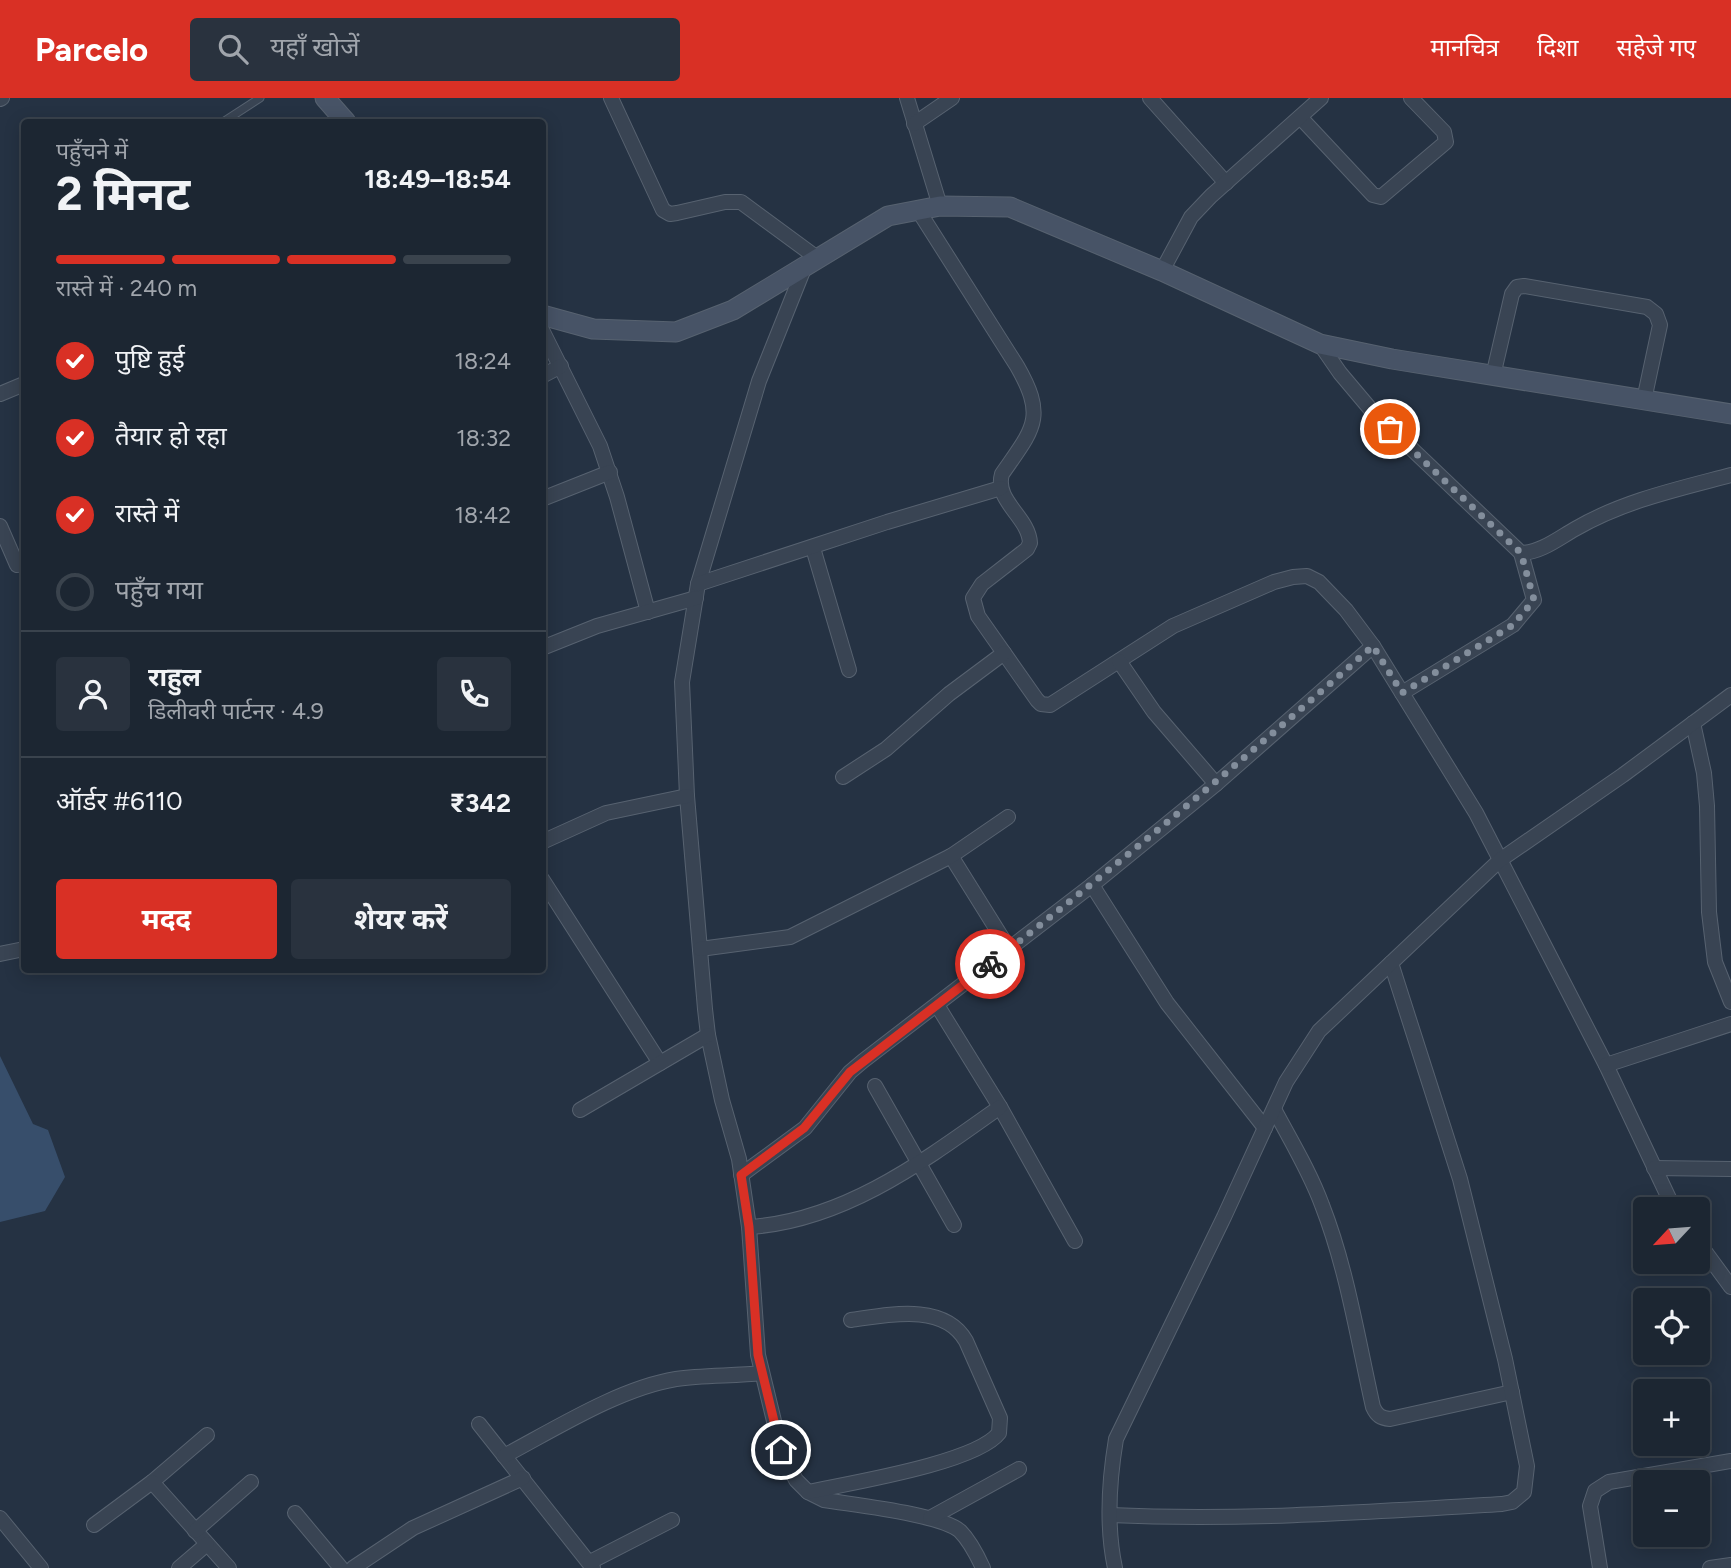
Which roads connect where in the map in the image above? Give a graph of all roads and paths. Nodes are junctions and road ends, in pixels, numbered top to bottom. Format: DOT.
graph roads {
  1 [pos="260,98"];
  2 [pos="325,98"];
  3 [pos="611,98"];
  4 [pos="907,98"];
  5 [pos="952,98"];
  6 [pos="1150,98"];
  7 [pos="1321,98"];
  8 [pos="1411,98"];
  9 [pos="1300,117"];
  10 [pos="228,119"];
  11 [pos="343,119"];
  12 [pos="914,124"];
  13 [pos="1226,183"];
  14 [pos="940,206"];
  15 [pos="918,210"];
  16 [pos="811,261"];
  17 [pos="1162,271"];
  18 [pos="546,316"];
  19 [pos="546,338"];
  20 [pos="1320,344"];
  21 [pos="561,366"];
  22 [pos="546,374"];
  23 [pos="1493,376"];
  24 [pos="21,385"];
  25 [pos="0,394"];
  26 [pos="1644,400"];
  27 [pos="1731,414"];
  28 [pos="610,472"];
  29 [pos="1731,475"];
  30 [pos="1000,488"];
  31 [pos="546,497"];
  32 [pos="0,526"];
  33 [pos="813,548"];
  34 [pos="1521,553"];
  35 [pos="17,565"];
  36 [pos="697,591"];
  37 [pos="649,612"];
  38 [pos="546,646"];
  39 [pos="1373,646"];
  40 [pos="1004,653"];
  41 [pos="1119,661"];
  42 [pos="849,670"];
  43 [pos="1402,693"];
  44 [pos="1731,695"];
  45 [pos="1693,723"];
  46 [pos="843,776"];
  47 [pos="1216,783"];
  48 [pos="687,796"];
  49 [pos="1008,817"];
  50 [pos="546,840"];
  51 [pos="951,856"];
  52 [pos="1500,860"];
  53 [pos="546,885"];
  54 [pos="1092,885"];
  55 [pos="700,949"];
  56 [pos="1009,949"];
  57 [pos="21,950"];
  58 [pos="0,954"];
  59 [pos="1391,962"];
  60 [pos="1731,1002"];
  61 [pos="937,1004"];
  62 [pos="1731,1024"];
  63 [pos="708,1035"];
  64 [pos="660,1063"];
  65 [pos="1606,1065"];
  66 [pos="875,1086"];
  67 [pos="1000,1107"];
  68 [pos="580,1110"];
  69 [pos="1274,1110"];
  70 [pos="1265,1128"];
  71 [pos="920,1165"];
  72 [pos="1654,1168"];
  73 [pos="1731,1169"];
  74 [pos="741,1175"];
  75 [pos="1668,1197"];
  76 [pos="954,1225"];
  77 [pos="749,1227"];
  78 [pos="1075,1241"];
  79 [pos="1710,1258"];
  80 [pos="1731,1287"];
  81 [pos="851,1320"];
  82 [pos="762,1373"];
  83 [pos="1512,1392"];
  84 [pos="479,1424"];
  85 [pos="207,1435"];
  86 [pos="504,1456"];
  87 [pos="1731,1461"];
  88 [pos="1018,1469"];
  89 [pos="523,1479"];
  90 [pos="152,1482"];
  91 [pos="251,1482"];
  92 [pos="808,1492"];
  93 [pos="295,1513"];
  94 [pos="1110,1515"];
  95 [pos="0,1518"];
  96 [pos="930,1518"];
  97 [pos="672,1520"];
  98 [pos="94,1525"];
  99 [pos="195,1531"];
  100 [pos="206,1544"];
  101 [pos="591,1565"];
  102 [pos="1731,1565"];
  103 [pos="41,1568"];
  104 [pos="179,1568"];
  105 [pos="229,1568"];
  106 [pos="341,1568"];
  107 [pos="353,1568"];
  108 [pos="982,1568"];
  109 [pos="1115,1568"];
  110 [pos="1600,1568"];
  111 [pos="1710,1568"];
  1 -- 10 [label="lane"];
  2 -- 11 [label="main road"];
  3 -- 16 [label="street"];
  4 -- 12 [label="street"];
  5 -- 12 [label="street"];
  6 -- 13 [label="street"];
  7 -- 9 [label="street"];
  8 -- 9 [label="street"];
  9 -- 13 [label="street"];
  12 -- 14 [label="street"];
  13 -- 17 [label="street"];
  14 -- 15 [label="main road"];
  14 -- 17 [label="main road"];
  15 -- 16 [label="main road"];
  15 -- 30 [label="street"];
  16 -- 18 [label="main road"];
  16 -- 36 [label="street"];
  17 -- 20 [label="main road"];
  19 -- 21 [label="street"];
  20 -- 23 [label="main road"];
  20 -- 34 [label="street"];
  21 -- 22 [label="street"];
  21 -- 28 [label="street"];
  23 -- 26 [label="main road"];
  23 -- 26 [label="street"];
  24 -- 25 [label="street"];
  26 -- 27 [label="main road"];
  28 -- 31 [label="street"];
  28 -- 37 [label="street"];
  29 -- 34 [label="street"];
  30 -- 33 [label="street"];
  30 -- 40 [label="street"];
  32 -- 35 [label="street"];
  33 -- 36 [label="street"];
  33 -- 42 [label="street"];
  34 -- 43 [label="street"];
  36 -- 37 [label="street"];
  36 -- 48 [label="street"];
  37 -- 38 [label="street"];
  39 -- 41 [label="street"];
  39 -- 43 [label="street"];
  39 -- 47 [label="street"];
  40 -- 41 [label="street"];
  40 -- 46 [label="street"];
  41 -- 47 [label="street"];
  43 -- 52 [label="street"];
  44 -- 45 [label="street"];
  45 -- 52 [label="street"];
  45 -- 60 [label="street"];
  47 -- 54 [label="street"];
  48 -- 50 [label="street"];
  48 -- 55 [label="street"];
  49 -- 51 [label="street"];
  51 -- 55 [label="street"];
  51 -- 56 [label="street"];
  52 -- 59 [label="street"];
  52 -- 65 [label="street"];
  53 -- 64 [label="street"];
  54 -- 56 [label="street"];
  54 -- 70 [label="street"];
  55 -- 63 [label="street"];
  56 -- 61 [label="street"];
  57 -- 58 [label="street"];
  59 -- 69 [label="street"];
  59 -- 83 [label="street"];
  61 -- 67 [label="street"];
  61 -- 74 [label="street"];
  62 -- 65 [label="street"];
  63 -- 64 [label="street"];
  63 -- 74 [label="street"];
  64 -- 68 [label="street"];
  65 -- 72 [label="street"];
  66 -- 71 [label="street"];
  67 -- 71 [label="street"];
  67 -- 78 [label="street"];
  69 -- 70 [label="street"];
  69 -- 83 [label="street"];
  70 -- 94 [label="street"];
  71 -- 76 [label="street"];
  71 -- 77 [label="street"];
  72 -- 73 [label="street"];
  72 -- 75 [label="street"];
  74 -- 77 [label="street"];
  77 -- 82 [label="street"];
  79 -- 80 [label="street"];
  81 -- 92 [label="street"];
  82 -- 86 [label="street"];
  82 -- 92 [label="street"];
  83 -- 94 [label="street"];
  84 -- 86 [label="street"];
  85 -- 90 [label="street"];
  86 -- 89 [label="street"];
  87 -- 110 [label="street"];
  88 -- 96 [label="street"];
  89 -- 101 [label="street"];
  89 -- 107 [label="street"];
  90 -- 98 [label="street"];
  90 -- 99 [label="street"];
  91 -- 99 [label="street"];
  92 -- 96 [label="street"];
  93 -- 106 [label="street"];
  94 -- 109 [label="street"];
  95 -- 103 [label="street"];
  96 -- 108 [label="street"];
  97 -- 101 [label="street"];
  99 -- 100 [label="street"];
  100 -- 104 [label="street"];
  100 -- 105 [label="street"];
  102 -- 111 [label="street"];
}
